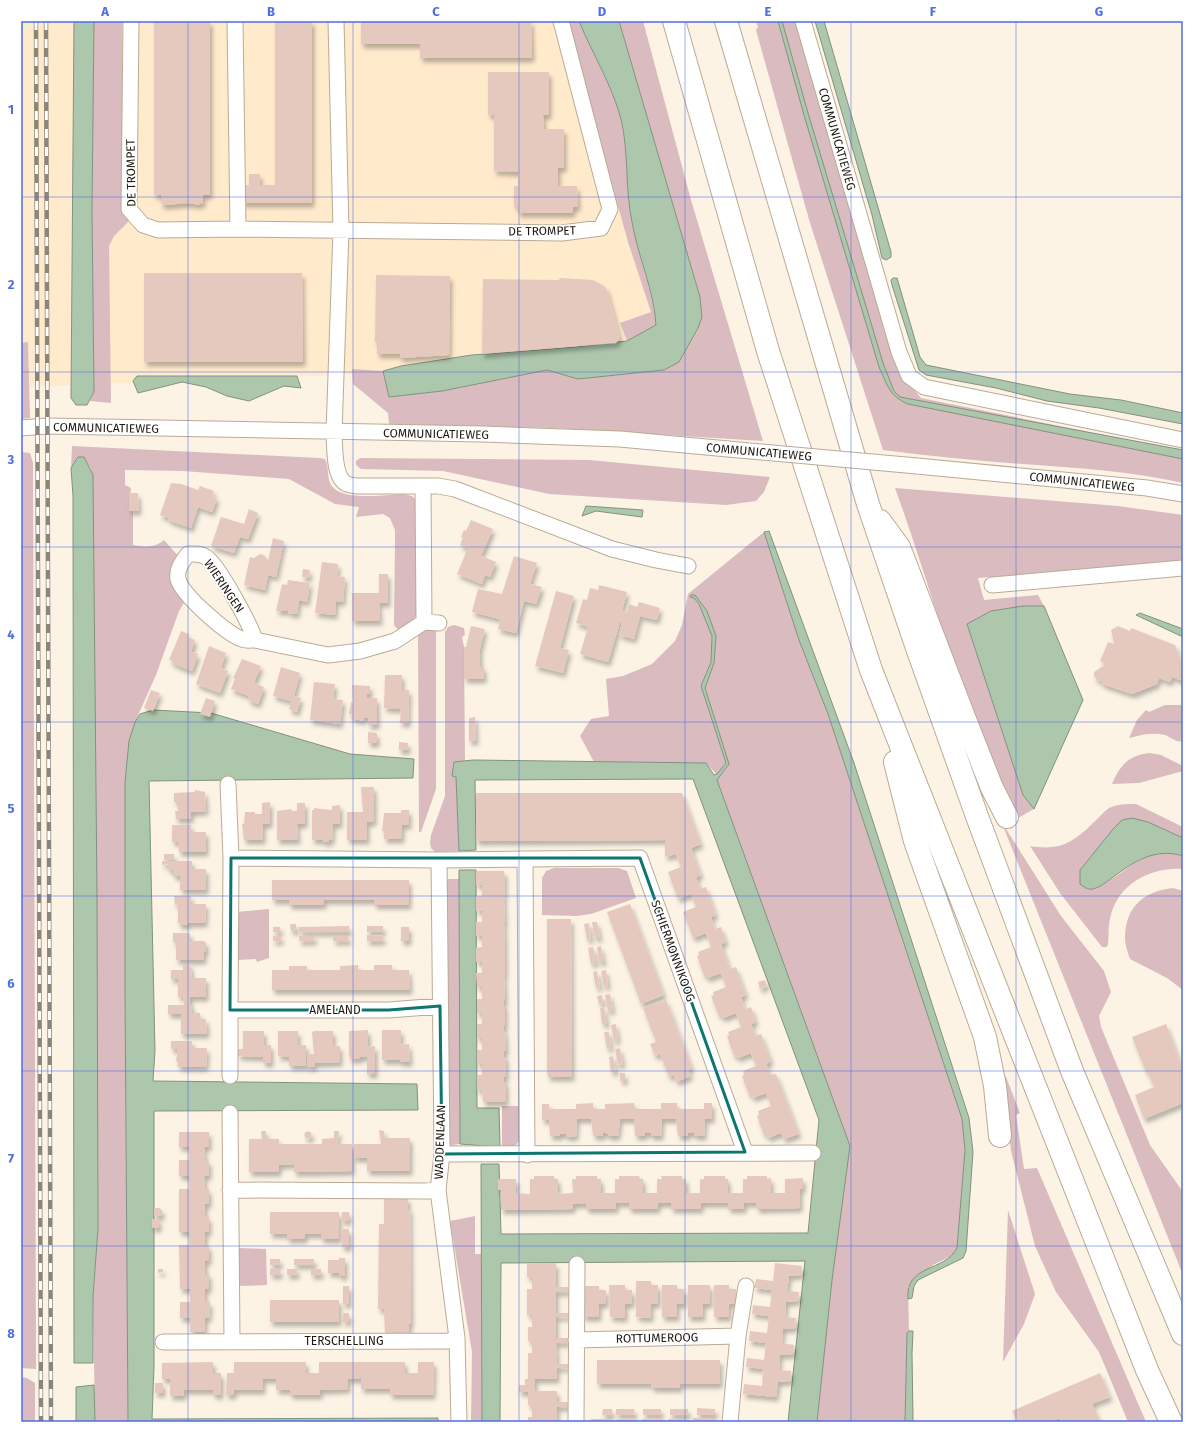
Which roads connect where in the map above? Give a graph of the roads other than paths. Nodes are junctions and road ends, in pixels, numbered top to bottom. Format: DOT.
graph roads {
  1 [pos="131,21"];
  2 [pos="236,21"];
  3 [pos="336,21"];
  4 [pos="561,21"];
  5 [pos="674,21"];
  6 [pos="726,21"];
  7 [pos="803,21"];
  8 [pos="238,229"];
  9 [pos="341,230"];
  10 [pos="21,428"];
  11 [pos="334,433"];
  12 [pos="1183,440"];
  13 [pos="423,487"];
  14 [pos="1183,494"];
  15 [pos="868,504"];
  16 [pos="688,566"];
  17 [pos="1183,568"];
  18 [pos="992,585"];
  19 [pos="255,640"];
  20 [pos="871,670"];
  21 [pos="228,784"];
  22 [pos="1007,817"];
  23 [pos="231,858"];
  24 [pos="525,859"];
  25 [pos="439,860"];
  26 [pos="440,1006"];
  27 [pos="230,1010"];
  28 [pos="230,1076"];
  29 [pos="230,1113"];
  30 [pos="1000,1136"];
  31 [pos="745,1152"];
  32 [pos="812,1153"];
  33 [pos="442,1154"];
  34 [pos="528,1155"];
  35 [pos="230,1190"];
  36 [pos="438,1190"];
  37 [pos="577,1264"];
  38 [pos="746,1286"];
  39 [pos="1183,1334"];
  40 [pos="738,1336"];
  41 [pos="457,1338"];
  42 [pos="576,1340"];
  43 [pos="232,1341"];
  44 [pos="163,1342"];
  45 [pos="459,1422"];
  46 [pos="576,1422"];
  47 [pos="730,1422"];
  48 [pos="1171,1422"];
  1 -- 8 [label="street, DE TROMPET"];
  2 -- 8 [label="street"];
  3 -- 9 [label="street"];
  4 -- 9 [label="street, DE TROMPET"];
  5 -- 20 [label="highway"];
  6 -- 15 [label="highway"];
  7 -- 12 [label="street, COMMUNICATIEWEG"];
  8 -- 9 [label="street, DE TROMPET"];
  9 -- 11 [label="street"];
  10 -- 11 [label="street, COMMUNICATIEWEG"];
  11 -- 13 [label="street"];
  11 -- 14 [label="street, COMMUNICATIEWEG, bridge"];
  13 -- 16 [label="street"];
  13 -- 19 [label="street, WIERINGEN"];
  15 -- 22 [label="highway"];
  15 -- 39 [label="highway"];
  17 -- 18 [label="street"];
  19 -- 19 [label="street, WIERINGEN"];
  20 -- 30 [label="highway"];
  20 -- 48 [label="highway"];
  21 -- 23 [label="street"];
  23 -- 25 [label="street"];
  23 -- 27 [label="street"];
  24 -- 25 [label="street, SCHIERMONNIKOOG"];
  24 -- 31 [label="street, SCHIERMONNIKOOG"];
  24 -- 34 [label="street"];
  25 -- 26 [label="street, WADDENLAAN"];
  26 -- 27 [label="street, AMELAND"];
  26 -- 33 [label="street, WADDENLAAN"];
  27 -- 28 [label="street"];
  29 -- 35 [label="street"];
  31 -- 32 [label="street"];
  31 -- 34 [label="street"];
  33 -- 34 [label="street"];
  33 -- 36 [label="street, WADDENLAAN"];
  35 -- 36 [label="street"];
  35 -- 43 [label="street"];
  36 -- 41 [label="street, WADDENLAAN"];
  37 -- 42 [label="street"];
  38 -- 40 [label="street"];
  40 -- 42 [label="street, ROTTUMEROOG"];
  40 -- 47 [label="street"];
  41 -- 43 [label="street, TERSCHELLING"];
  41 -- 45 [label="street, WADDENLAAN"];
  42 -- 46 [label="street"];
  43 -- 44 [label="street, TERSCHELLING"];
}
